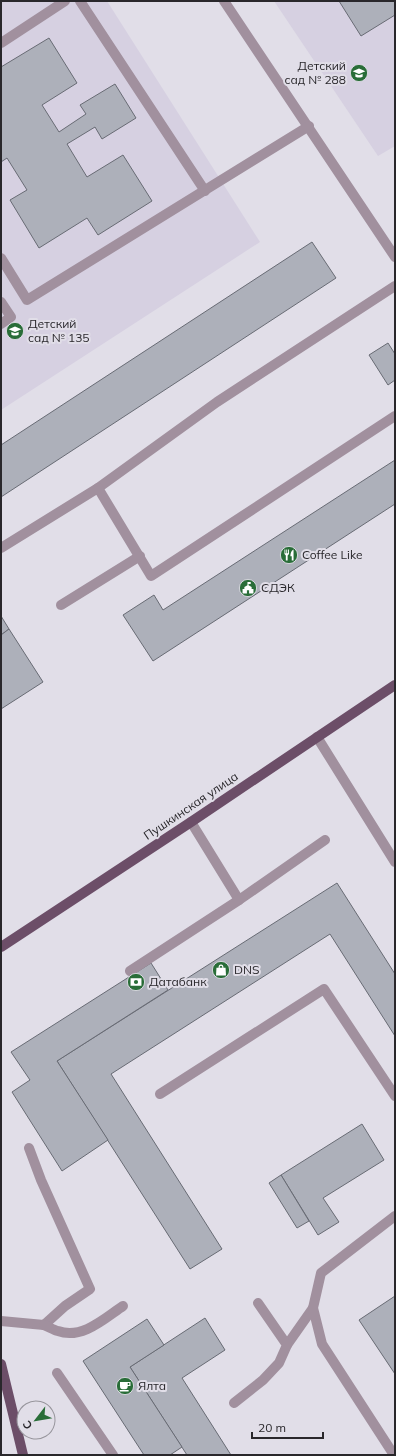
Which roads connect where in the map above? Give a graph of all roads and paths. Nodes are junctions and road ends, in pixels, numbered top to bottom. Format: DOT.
graph roads {
  1 [pos="65,1"];
  2 [pos="80,1"];
  3 [pos="224,1"];
  4 [pos="1,43"];
  5 [pos="309,126"];
  6 [pos="205,191"];
  7 [pos="395,257"];
  8 [pos="1,258"];
  9 [pos="395,286"];
  10 [pos="1,302"];
  11 [pos="1,324"];
  12 [pos="395,416"];
  13 [pos="98,488"];
  14 [pos="1,548"];
  15 [pos="140,556"];
  16 [pos="61,605"];
  17 [pos="395,685"];
  18 [pos="317,737"];
  19 [pos="191,822"];
  20 [pos="325,840"];
  21 [pos="395,862"];
  22 [pos="239,900"];
  23 [pos="1,947"];
  24 [pos="130,971"];
  25 [pos="160,1094"];
  26 [pos="395,1096"];
  27 [pos="29,1148"];
  28 [pos="395,1216"];
  29 [pos="258,1303"];
  30 [pos="123,1306"];
  31 [pos="313,1308"];
  32 [pos="1,1321"];
  33 [pos="44,1324"];
  34 [pos="287,1345"];
  35 [pos="1,1364"];
  36 [pos="57,1374"];
  37 [pos="234,1403"];
  38 [pos="22,1455"];
  39 [pos="114,1455"];
  40 [pos="394,1455"];
  1 -- 4 [label="street"];
  2 -- 6 [label="street"];
  3 -- 5 [label="street"];
  5 -- 6 [label="street"];
  5 -- 7 [label="street"];
  6 -- 8 [label="street"];
  9 -- 13 [label="street"];
  10 -- 11 [label="street"];
  12 -- 15 [label="street"];
  13 -- 14 [label="street"];
  13 -- 15 [label="street"];
  15 -- 16 [label="street"];
  17 -- 18 [label="main road, Пушкинская улица"];
  18 -- 19 [label="main road, Пушкинская улица"];
  18 -- 21 [label="street"];
  19 -- 22 [label="street"];
  19 -- 23 [label="main road, Пушкинская улица"];
  20 -- 22 [label="street"];
  22 -- 24 [label="street"];
  25 -- 26 [label="street"];
  27 -- 33 [label="street"];
  28 -- 31 [label="street"];
  29 -- 34 [label="street"];
  30 -- 33 [label="street"];
  31 -- 34 [label="street"];
  31 -- 40 [label="street"];
  32 -- 33 [label="street"];
  34 -- 37 [label="street"];
  35 -- 38 [label="main road"];
  36 -- 39 [label="street"];
}
